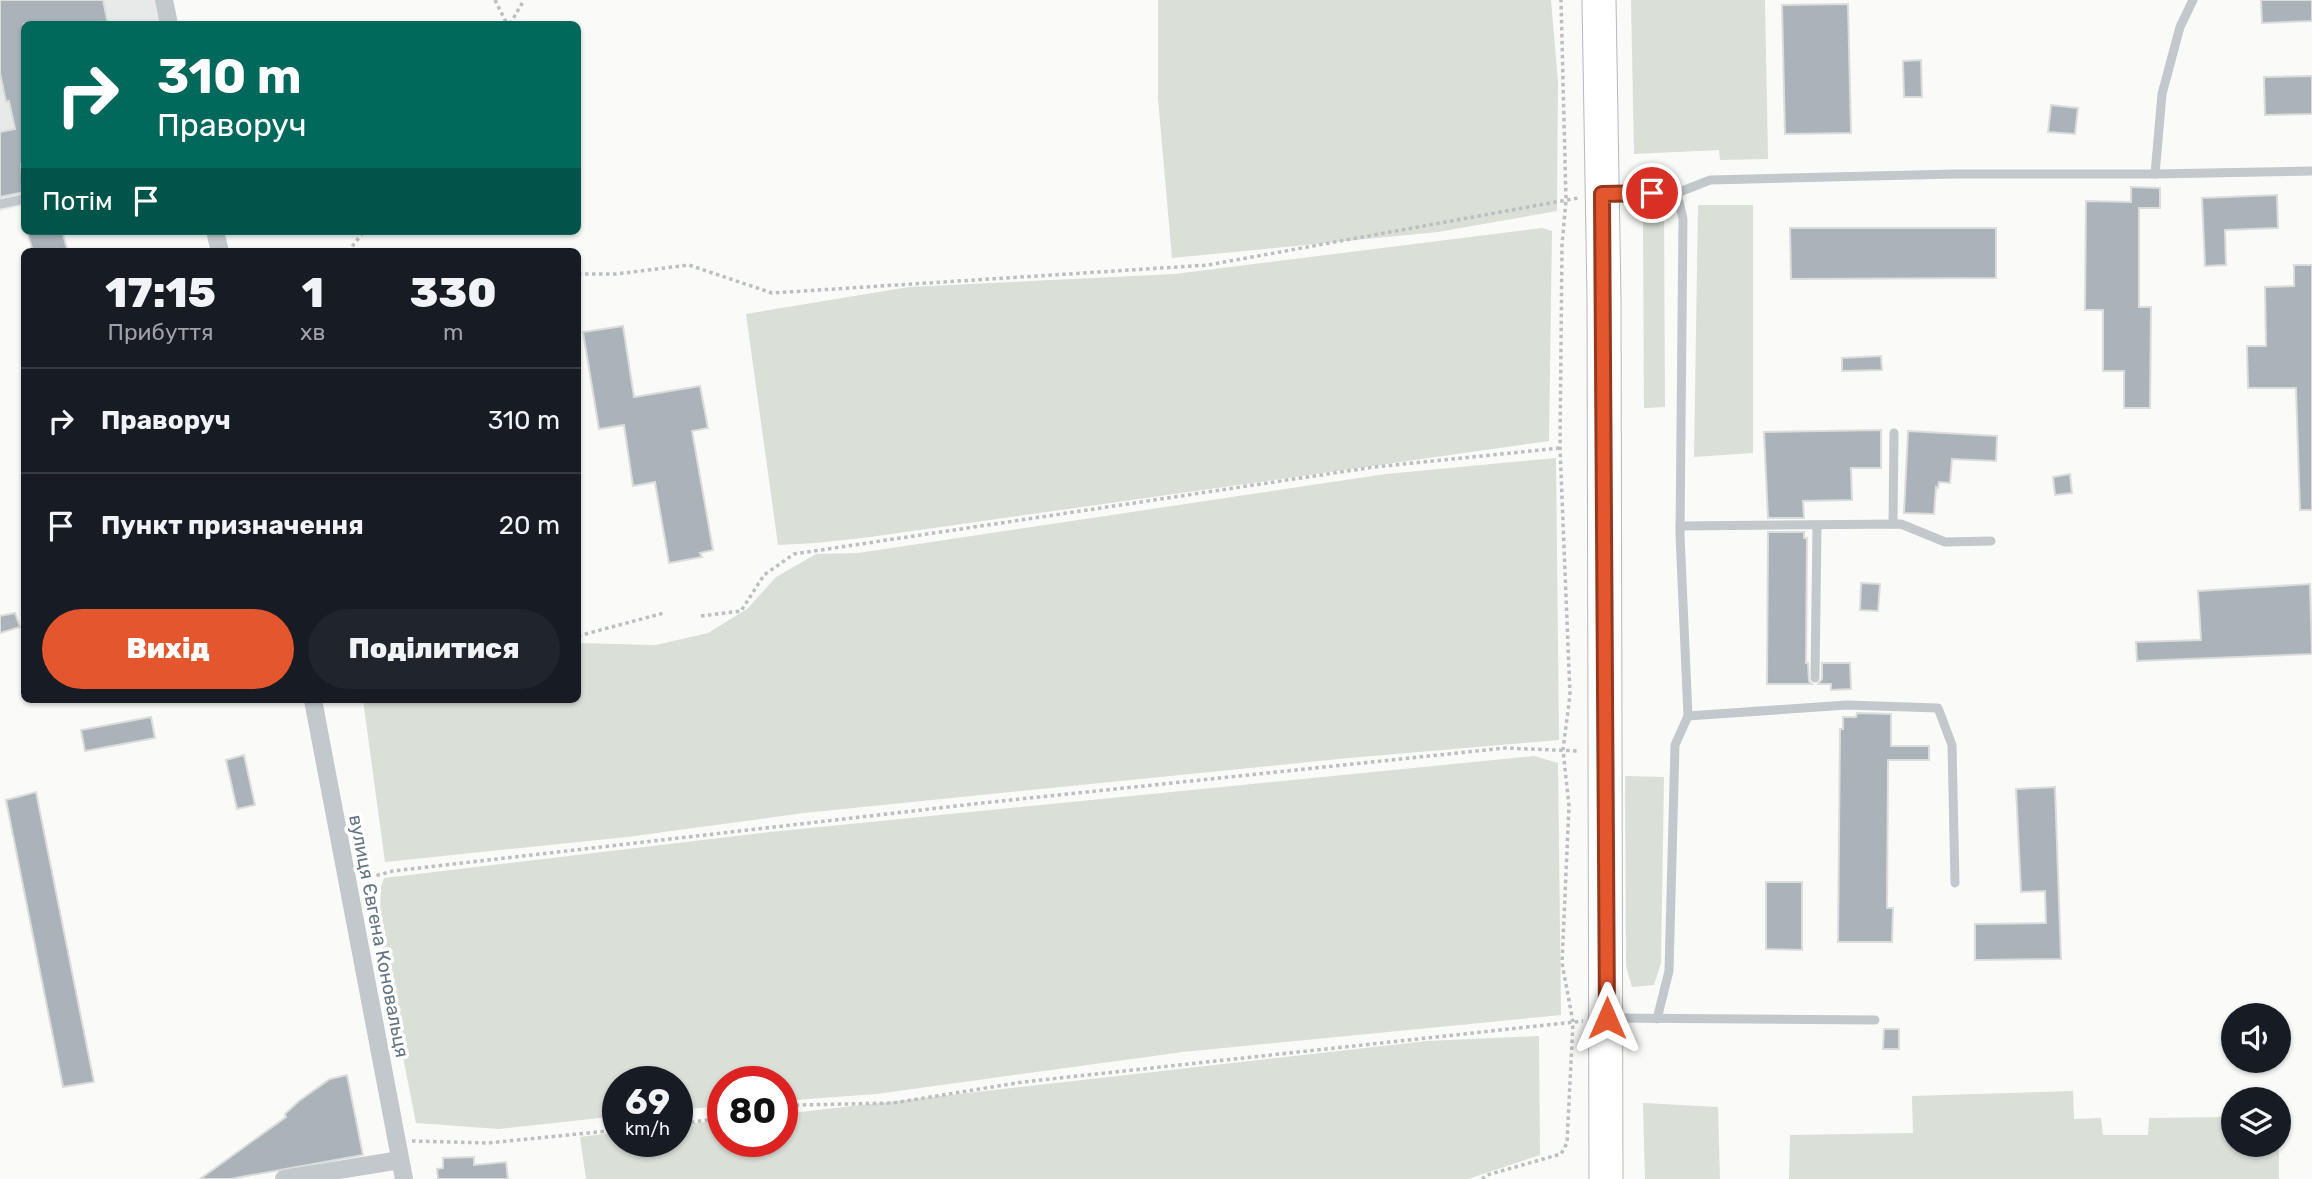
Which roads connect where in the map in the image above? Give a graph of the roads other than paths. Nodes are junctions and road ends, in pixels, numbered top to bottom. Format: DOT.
graph roads {
  1 [pos="164,0"];
  2 [pos="1598,0"];
  3 [pos="2193,0"];
  4 [pos="168,21"];
  5 [pos="2312,171"];
  6 [pos="2155,174"];
  7 [pos="1677,193"];
  8 [pos="1602,194"];
  9 [pos="21,200"];
  10 [pos="0,205"];
  11 [pos="1894,433"];
  12 [pos="1893,524"];
  13 [pos="1680,526"];
  14 [pos="1816,526"];
  15 [pos="1991,541"];
  16 [pos="1815,678"];
  17 [pos="314,703"];
  18 [pos="1688,716"];
  19 [pos="1955,883"];
  20 [pos="1607,1018"];
  21 [pos="1657,1019"];
  22 [pos="1875,1020"];
  23 [pos="401,1160"];
  24 [pos="284,1179"];
  25 [pos="404,1179"];
  26 [pos="1606,1179"];
  1 -- 4 [label="street"];
  2 -- 8 [label="highway"];
  3 -- 6 [label="lane"];
  5 -- 6 [label="lane"];
  6 -- 7 [label="lane"];
  7 -- 8 [label="lane"];
  7 -- 13 [label="lane"];
  8 -- 20 [label="highway"];
  9 -- 10 [label="lane"];
  11 -- 12 [label="lane"];
  12 -- 14 [label="lane"];
  12 -- 15 [label="lane"];
  13 -- 14 [label="lane"];
  13 -- 18 [label="lane"];
  14 -- 16 [label="lane"];
  17 -- 23 [label="street, вулиця Євгена Коновальця"];
  18 -- 19 [label="lane"];
  18 -- 21 [label="lane"];
  20 -- 21 [label="lane"];
  20 -- 26 [label="highway"];
  21 -- 22 [label="lane"];
  23 -- 24 [label="street"];
  23 -- 25 [label="street, вулиця Євгена Коновальця"];
}
